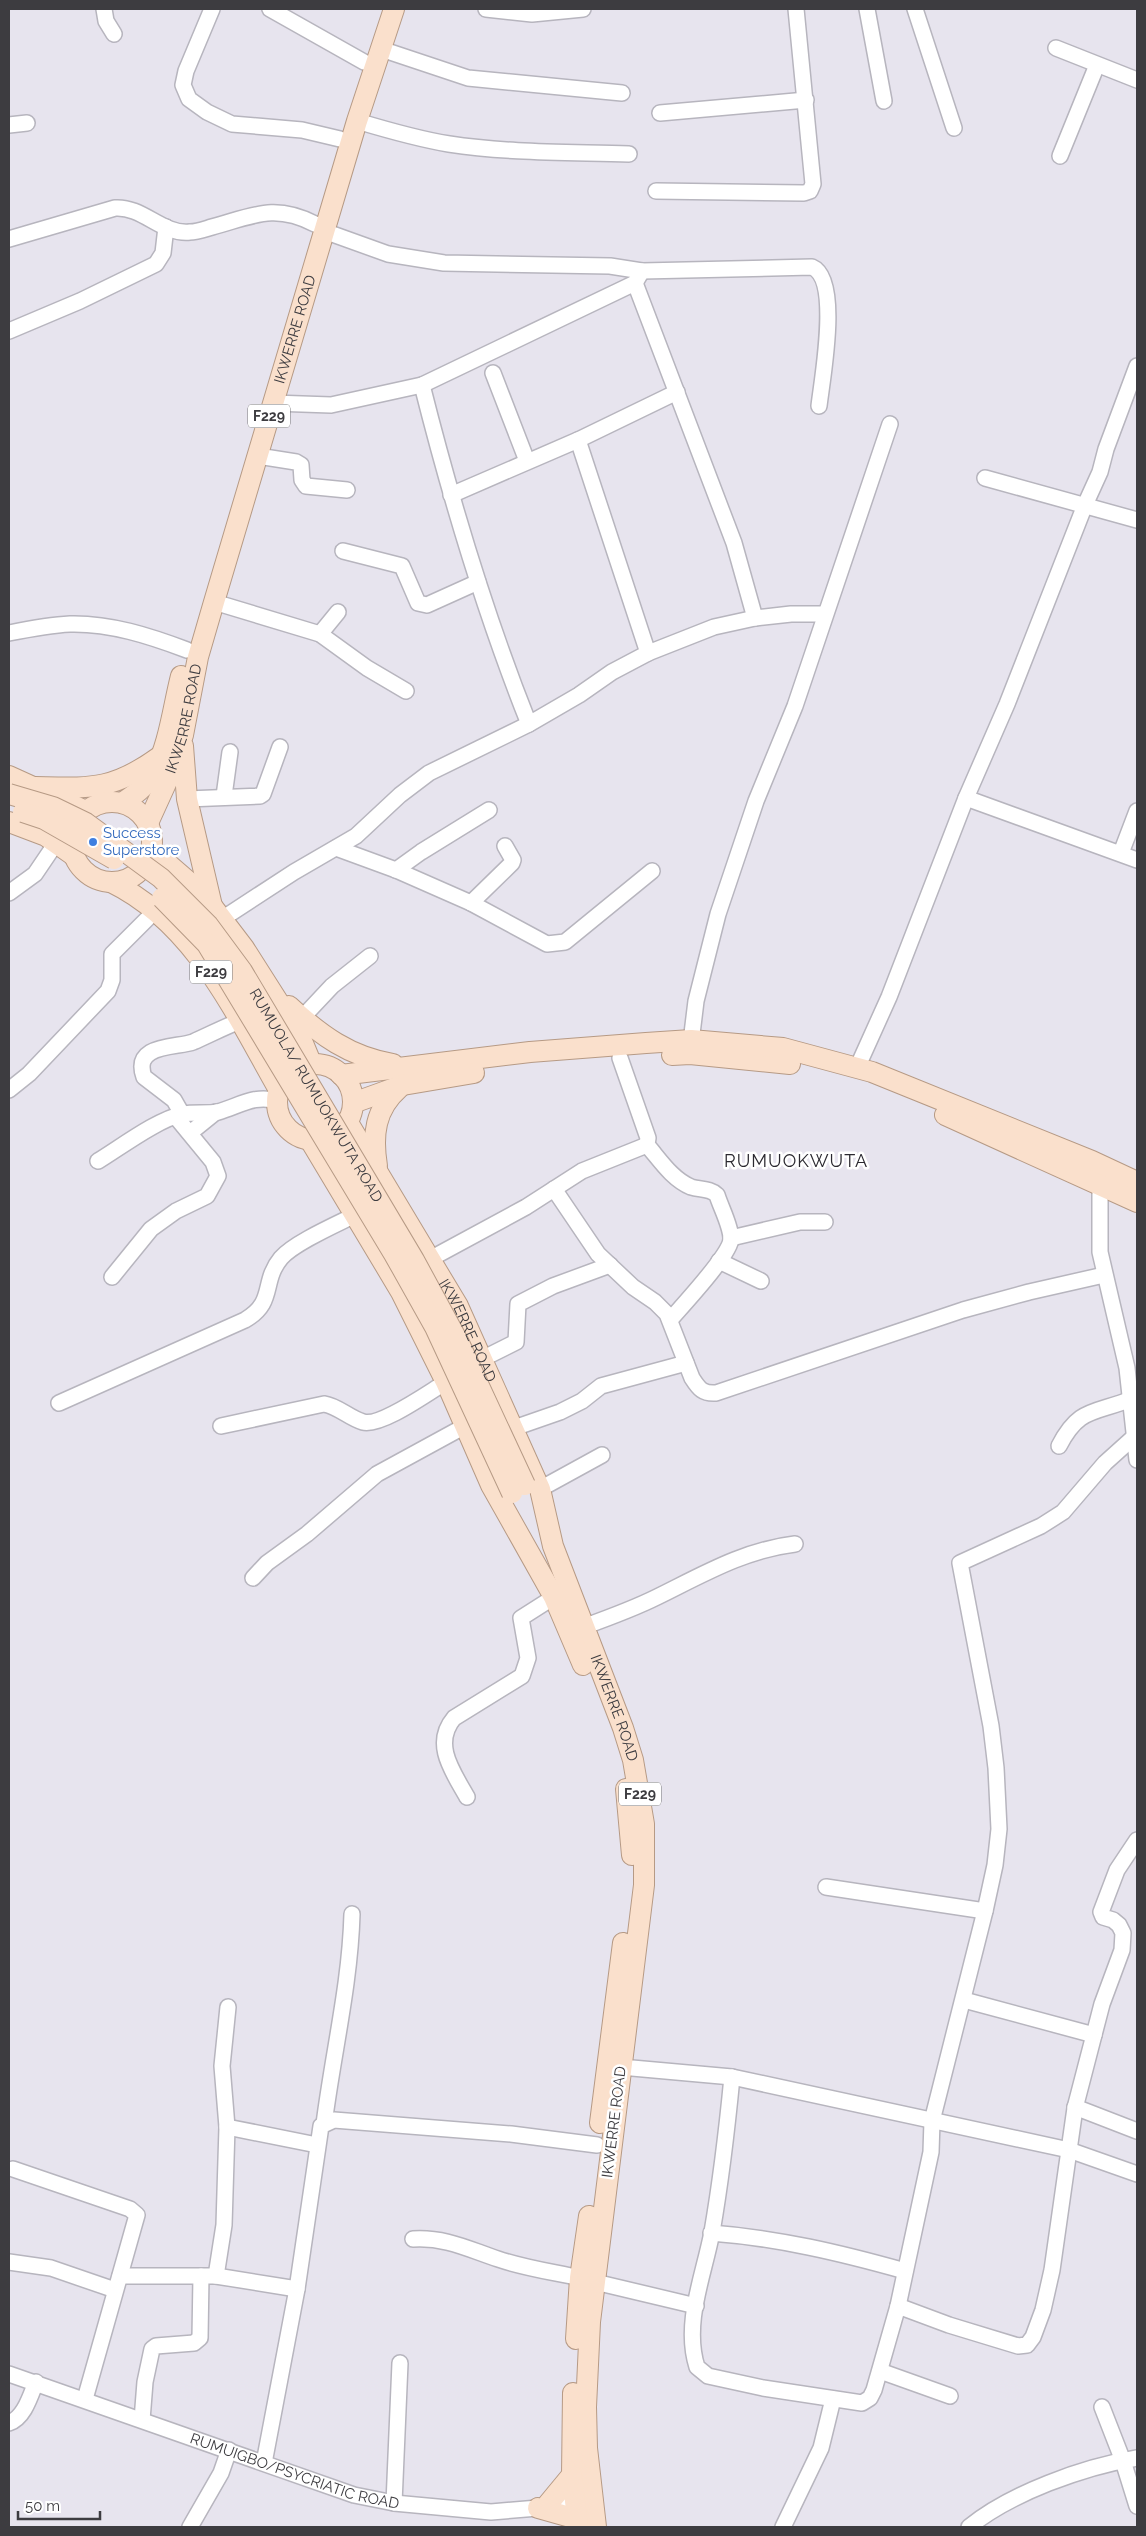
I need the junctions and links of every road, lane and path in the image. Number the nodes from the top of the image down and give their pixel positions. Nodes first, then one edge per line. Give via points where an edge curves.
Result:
1 (104, 9) edge
2 (212, 9) edge
3 (270, 9) edge
4 (381, 9) edge
5 (394, 9) edge
6 (486, 9) edge
7 (583, 9) edge
8 (796, 9) edge
9 (867, 9) edge
10 (915, 9) edge
11 (533, 11) edge
12 (114, 34) dead end
13 (1056, 48) dead end
14 (381, 49) junction
15 (364, 62) junction
16 (1097, 65) junction
17 (1137, 80) edge
18 (622, 93) dead end
19 (806, 100) junction
20 (884, 101) dead end
21 (660, 112) dead end
22 (357, 121) junction
23 (27, 122) dead end
24 (9, 125) edge
25 (954, 128) dead end
26 (340, 139) junction
27 (629, 154) dead end
28 (1060, 156) dead end
29 (656, 191) dead end
30 (166, 227) junction
31 (319, 227) junction
32 (9, 239) edge
33 (638, 277) junction
34 (9, 331) edge
35 (1137, 366) edge
36 (493, 373) dead end
37 (422, 385) junction
38 (677, 392) junction
39 (273, 404) junction
40 (819, 406) dead end
41 (890, 424) dead end
42 (578, 440) junction
43 (258, 456) junction
44 (527, 461) junction
45 (984, 478) dead end
46 (347, 490) dead end
47 (451, 495) junction
48 (1085, 505) junction
49 (1137, 520) edge
50 (343, 551) dead end
51 (478, 582) junction
52 (214, 602) junction
53 (338, 612) dead end
54 (825, 614) junction
55 (755, 618) junction
56 (9, 633) edge
57 (320, 634) junction
58 (187, 650) junction
59 (648, 653) junction
60 (406, 691) dead end
61 (529, 724) junction
62 (183, 735) junction
63 (280, 747) dead end
64 (230, 752) dead end
65 (160, 756) junction
66 (9, 776) edge
67 (35, 787) junction
68 (9, 794) edge
69 (224, 796) junction
70 (966, 798) junction
71 (187, 799) junction
72 (122, 803) junction
73 (9, 808) edge
74 (489, 810) dead end
75 (86, 811) junction
76 (1137, 811) edge
77 (9, 822) edge
78 (148, 823) junction
79 (56, 843) junction
80 (505, 846) dead end
81 (336, 848) junction
82 (152, 850) junction
83 (1121, 853) junction
84 (73, 855) junction
85 (1137, 860) edge
86 (396, 870) junction
87 (652, 871) dead end
88 (112, 882) junction
89 (9, 893) edge
90 (471, 903) junction
91 (155, 911) junction
92 (216, 913) junction
93 (370, 956) dead end
94 (268, 986) junction
95 (302, 1018) junction
96 (240, 1021) junction
97 (690, 1047) junction
98 (620, 1058) junction
99 (312, 1065) junction
100 (857, 1068) junction
101 (341, 1075) junction
102 (406, 1076) junction
103 (9, 1090) edge
104 (278, 1096) junction
105 (216, 1112) junction
106 (350, 1112) junction
107 (179, 1115) junction
108 (190, 1133) junction
109 (310, 1140) junction
110 (648, 1145) junction
111 (98, 1161) dead end
112 (378, 1174) junction
113 (1137, 1182) edge
114 (1100, 1186) junction
115 (554, 1189) junction
116 (1137, 1202) edge
117 (355, 1215) junction
118 (825, 1222) dead end
119 (731, 1238) junction
120 (430, 1258) junction
121 (720, 1261) junction
122 (610, 1265) junction
123 (1104, 1275) junction
124 (112, 1277) dead end
125 (761, 1281) dead end
126 (670, 1320) junction
127 (482, 1360) junction
128 (686, 1363) junction
129 (446, 1382) junction
130 (1131, 1399) junction
131 (59, 1403) dead end
132 (221, 1426) dead end
133 (465, 1426) junction
134 (514, 1428) junction
135 (1135, 1436) junction
136 (1059, 1446) dead end
137 (602, 1455) dead end
138 (1137, 1460) edge
139 (526, 1489) junction
140 (795, 1544) dead end
141 (531, 1553) junction
142 (253, 1578) dead end
143 (554, 1597) junction
144 (583, 1628) junction
145 (467, 1796) dead end
146 (1137, 1840) edge
147 (826, 1887) dead end
148 (985, 1911) junction
149 (352, 1914) dead end
150 (964, 2000) junction
151 (228, 2007) dead end
152 (1094, 2035) junction
153 (621, 2067) junction
154 (732, 2076) junction
155 (1075, 2108) junction
156 (932, 2122) junction
157 (324, 2124) junction
158 (227, 2127) junction
159 (1137, 2131) edge
160 (317, 2145) junction
161 (597, 2145) junction
162 (1069, 2150) junction
163 (14, 2169) dead end
164 (1137, 2174) edge
165 (711, 2233) junction
166 (413, 2239) dead end
167 (9, 2262) edge
168 (905, 2271) junction
169 (208, 2276) junction
170 (588, 2280) junction
171 (118, 2283) junction
172 (297, 2289) junction
173 (696, 2306) junction
174 (898, 2306) junction
175 (400, 2363) dead end
176 (880, 2370) junction
177 (9, 2374) edge
178 (36, 2382) junction
179 (950, 2396) dead end
180 (85, 2399) junction
181 (834, 2399) junction
182 (1102, 2407) dead end
183 (142, 2420) junction
184 (9, 2423) edge
185 (229, 2450) junction
186 (1130, 2459) edge
187 (264, 2463) junction
188 (572, 2475) junction
189 (394, 2503) junction
190 (543, 2506) junction
191 (1137, 2506) edge
192 (581, 2511) edge
193 (190, 2527) edge
194 (596, 2527) edge
195 (783, 2527) edge
196 (969, 2527) edge

1 - 12 street via 106,21
2 - 26 street via 186,71 183,85 189,98 207,112 232,124 302,130
3 - 15 street
4 - 15 main road, IKWERRE ROAD / F229
5 - 14 main road, IKWERRE ROAD / F229
6 - 11 street
7 - 11 street
8 - 19 street
9 - 20 street
10 - 25 street
13 - 16 street
14 - 18 street via 468,78
14 - 22 main road, IKWERRE ROAD / F229
15 - 26 main road, IKWERRE ROAD / F229
16 - 17 street
16 - 28 street
19 - 21 street
19 - 29 street via 813,184 810,191
22 - 27 street via 410,137 450,144 520,151
22 - 31 main road, IKWERRE ROAD / F229
23 - 24 street
26 - 31 main road, IKWERRE ROAD / F229
30 - 31 street via 189,232 276,212 297,215
30 - 32 street via 139,212 120,208
30 - 34 street via 163,253 156,264
31 - 33 street via 388,254 444,263 610,266
31 - 39 main road, IKWERRE ROAD / F229
31 - 58 main road, IKWERRE ROAD / F229
33 - 37 street
33 - 38 street
33 - 40 street via 796,266 816,269 826,291 828,335
35 - 48 street
36 - 44 street
37 - 39 street via 331,405
37 - 47 street
38 - 42 street
38 - 55 street via 734,543
39 - 43 main road, IKWERRE ROAD / F229
41 - 54 street
42 - 44 street
42 - 59 street
43 - 46 street via 301,465 302,480 306,486
43 - 52 main road, IKWERRE ROAD / F229
44 - 47 street
45 - 48 street
47 - 51 street
48 - 49 street
48 - 70 street via 1007,704
50 - 51 street via 402,566 421,605
51 - 61 street
52 - 57 street
52 - 62 main road, IKWERRE ROAD / F229 via 198,657
53 - 57 street
54 - 55 street
54 - 97 street via 795,706 756,801 718,914 696,1001
55 - 59 street via 714,627
56 - 58 street via 71,624 92,626 149,635
57 - 60 street
58 - 65 main road, IKWERRE ROAD / F229
59 - 61 street
61 - 81 street via 429,773 400,794 356,836
62 - 71 main road
62 - 78 main road, IKWERRE ROAD / F229
63 - 69 street via 263,794
64 - 69 street
65 - 67 main road via 131,776 112,784
65 - 72 main road, IKWERRE ROAD / F229 via 153,774 139,791
66 - 67 main road
67 - 75 main road
68 - 139 main road, RUMUOLA/ RUMUOKWUTA ROAD, bridge via 53,807 86,823 161,878 208,925 242,971 414,1260 459,1343
69 - 71 street
70 - 83 street
70 - 100 street via 889,997
71 - 92 main road
72 - 75 main road via 107,802
72 - 78 main road via 139,812
73 - 139 main road, RUMUOLA/ RUMUOKWUTA ROAD, bridge via 44,819 109,854 149,885 207,944 435,1327
74 - 86 street
75 - 84 main road via 72,834
76 - 83 street
77 - 79 main road
78 - 82 main road
79 - 84 main road
79 - 89 street via 35,874
80 - 90 street via 512,863
81 - 86 street
81 - 92 street
82 - 88 main road via 139,872
82 - 92 main road, F229 via 189,882
83 - 85 street
84 - 88 main road, F229 via 90,876
86 - 90 street
87 - 90 street via 570,939 556,944 547,944
88 - 91 main road, F229 via 134,893
91 - 96 main road, F229 via 192,947
91 - 103 street via 112,954 112,980 108,991 29,1074
92 - 94 main road, F229
93 - 95 street via 332,986
94 - 95 main road
94 - 99 main road, F229 via 300,1036
95 - 102 main road via 321,1035 342,1047
96 - 104 main road, F229
96 - 107 street via 192,1043 160,1048 145,1060 142,1068 144,1078 174,1100
97 - 98 main road
97 - 100 main road via 783,1048
97 - 102 main road via 530,1052
97 - 114 main road via 778,1061 861,1082 910,1099
98 - 102 main road
98 - 110 street
99 - 101 main road via 328,1066
99 - 104 main road via 291,1074
100 - 113 main road
101 - 102 main road
101 - 106 main road via 350,1088
102 - 106 main road
102 - 112 main road via 390,1096 377,1121 374,1145
104 - 105 street via 254,1099
104 - 109 main road via 280,1117 289,1130
105 - 107 street
105 - 108 street
106 - 109 main road via 333,1136
106 - 112 main road, IKWERRE ROAD
107 - 108 street
107 - 111 street
108 - 124 street via 213,1162 218,1176 207,1196 176,1211 151,1229
109 - 117 main road, IKWERRE ROAD / F229
110 - 115 street via 582,1171
110 - 119 street via 678,1180 717,1195
112 - 120 main road, IKWERRE ROAD
114 - 116 main road
114 - 123 street via 1099,1227
115 - 120 street
115 - 122 street via 584,1234
117 - 129 main road, IKWERRE ROAD / F229 via 401,1292
117 - 131 street via 281,1258 272,1273 265,1302 258,1312
118 - 119 street via 800,1222
119 - 121 street
120 - 127 main road, IKWERRE ROAD via 458,1306
121 - 125 street
121 - 126 street
122 - 126 street via 655,1302
122 - 127 street via 553,1286 518,1304 516,1342
123 - 128 street via 963,1310 716,1393 702,1392
123 - 130 street via 1127,1368
126 - 128 street
127 - 134 main road, IKWERRE ROAD
128 - 134 street via 601,1386 560,1412
129 - 132 street via 392,1414 371,1422 364,1422 324,1404
129 - 133 main road, IKWERRE ROAD / F229
130 - 135 street
130 - 136 street via 1088,1412 1073,1422
133 - 141 main road, IKWERRE ROAD / F229 via 491,1485
133 - 142 street via 377,1474
134 - 139 main road, IKWERRE ROAD
135 - 138 street
135 - 148 street via 1105,1463 1063,1512 1041,1526 960,1563 981,1666 996,1768 999,1829
137 - 139 street
139 - 141 main road
139 - 144 main road, IKWERRE ROAD / F229 via 553,1546
140 - 144 street via 779,1546 696,1575 657,1597
141 - 143 main road, IKWERRE ROAD / F229
143 - 145 street via 521,1618 528,1658 522,1676 454,1718 448,1725 444,1736 448,1763
143 - 161 main road, IKWERRE ROAD / F229 via 614,1746 625,1786 633,1864
144 - 153 main road, IKWERRE ROAD / F229 via 625,1736 644,1824 644,1885
146 - 152 street via 1117,1870 1101,1912 1103,1917 1119,1925 1123,1933 1122,1950
147 - 148 street
148 - 150 street
149 - 157 street via 342,2017
150 - 152 street
150 - 156 street
151 - 158 street via 222,2066
152 - 155 street
153 - 154 street
153 - 170 main road, IKWERRE ROAD / F229
154 - 156 street
154 - 165 street via 727,2136
155 - 159 street
155 - 162 street
156 - 162 street
156 - 168 street via 931,2152
157 - 160 street via 319,2129
157 - 161 street via 334,2120 433,2127
158 - 160 street
158 - 169 street via 224,2225
160 - 172 street
161 - 170 main road, IKWERRE ROAD / F229
162 - 164 street
162 - 174 street via 1044,2310 1034,2337 1027,2344 1018,2346
163 - 171 street via 134,2212 137,2219
165 - 168 street via 754,2236 837,2252
165 - 173 street
166 - 170 street via 452,2242 509,2263
167 - 171 street
168 - 174 street
169 - 171 street
169 - 172 street
169 - 183 street via 200,2338 194,2344 156,2346 152,2349
170 - 173 street
170 - 188 main road, IKWERRE ROAD / F229 via 574,2372
170 - 192 main road, IKWERRE ROAD / F229 via 587,2448
171 - 180 street
172 - 187 street
173 - 181 street via 692,2332 694,2356 697,2367 708,2376
174 - 176 street
175 - 189 street
176 - 179 street
176 - 181 street via 870,2398 862,2403
177 - 178 street, RUMUIGBO/PSYCRIATIC ROAD
178 - 180 street, RUMUIGBO/PSYCRIATIC ROAD
178 - 184 street via 22,2412
180 - 183 street, RUMUIGBO/PSYCRIATIC ROAD
181 - 195 street via 821,2448
182 - 186 street
183 - 185 street, RUMUIGBO/PSYCRIATIC ROAD
185 - 187 street, RUMUIGBO/PSYCRIATIC ROAD
185 - 193 street via 221,2473
186 - 191 street
186 - 196 street via 1053,2482 988,2512
187 - 189 street, RUMUIGBO/PSYCRIATIC ROAD via 354,2495
188 - 190 main road
188 - 192 main road, IKWERRE ROAD / F229
189 - 190 street, RUMUIGBO/PSYCRIATIC ROAD via 491,2512
190 - 192 main road
192 - 194 main road, IKWERRE ROAD / F229

